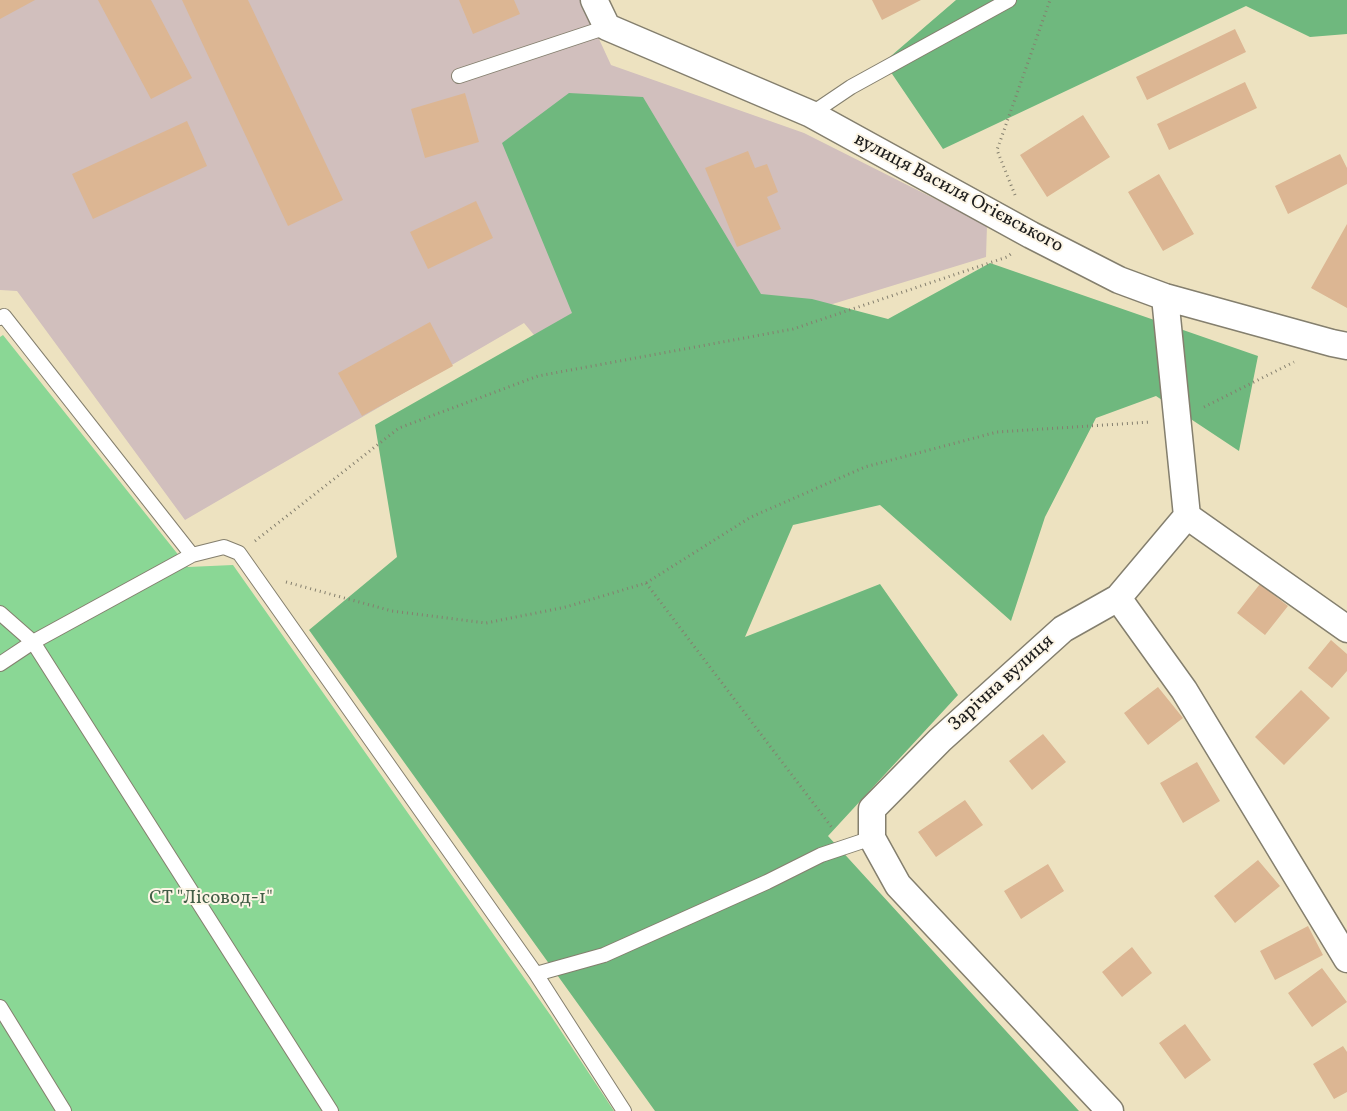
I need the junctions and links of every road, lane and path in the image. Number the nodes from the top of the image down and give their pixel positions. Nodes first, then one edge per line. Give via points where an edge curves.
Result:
1 (594, 0) edge
2 (1009, 0) edge
3 (1050, 0) edge
4 (607, 27) junction
5 (459, 76) dead end
6 (811, 114) junction
7 (1031, 235) junction
8 (1165, 297) junction
9 (0, 318) edge
10 (1339, 344) edge
11 (1177, 421) junction
12 (1187, 516) junction
13 (239, 553) junction
14 (192, 555) junction
15 (252, 572) junction
16 (646, 583) junction
17 (1118, 598) junction
18 (0, 613) edge
19 (1347, 629) edge
20 (33, 642) junction
21 (0, 664) edge
22 (833, 830) dead end
23 (872, 838) junction
24 (1347, 959) edge
25 (536, 974) junction
26 (0, 1007) edge
27 (64, 1111) edge
28 (331, 1111) edge
29 (624, 1111) edge
30 (1110, 1111) edge

1 - 4 street
2 - 6 lane via 851,87
3 - 7 path via 997,150
4 - 5 lane
4 - 6 street, вулиця Василя Огієвського
6 - 7 street, вулиця Василя Огієвського
7 - 8 street, вулиця Василя Огієвського via 1119,280
7 - 13 path via 1007,257 793,329 538,376 399,428
8 - 10 street, вулиця Василя Огієвського
8 - 11 street
9 - 14 lane via 4,316
10 - 11 path
11 - 12 street
11 - 16 path via 997,432 866,467 751,518
12 - 17 street
12 - 19 street
13 - 14 lane via 224,547
13 - 15 lane
14 - 20 lane
15 - 16 path via 392,611 486,622 566,607
15 - 25 lane
16 - 22 path
17 - 23 street, Зарічна вулиця via 1063,629 940,740 872,809
17 - 24 street via 1184,690
18 - 20 lane
20 - 21 lane
20 - 28 lane
23 - 25 lane via 821,855 604,955
23 - 30 street, Зарічна вулиця via 898,884
25 - 29 lane
26 - 27 lane

